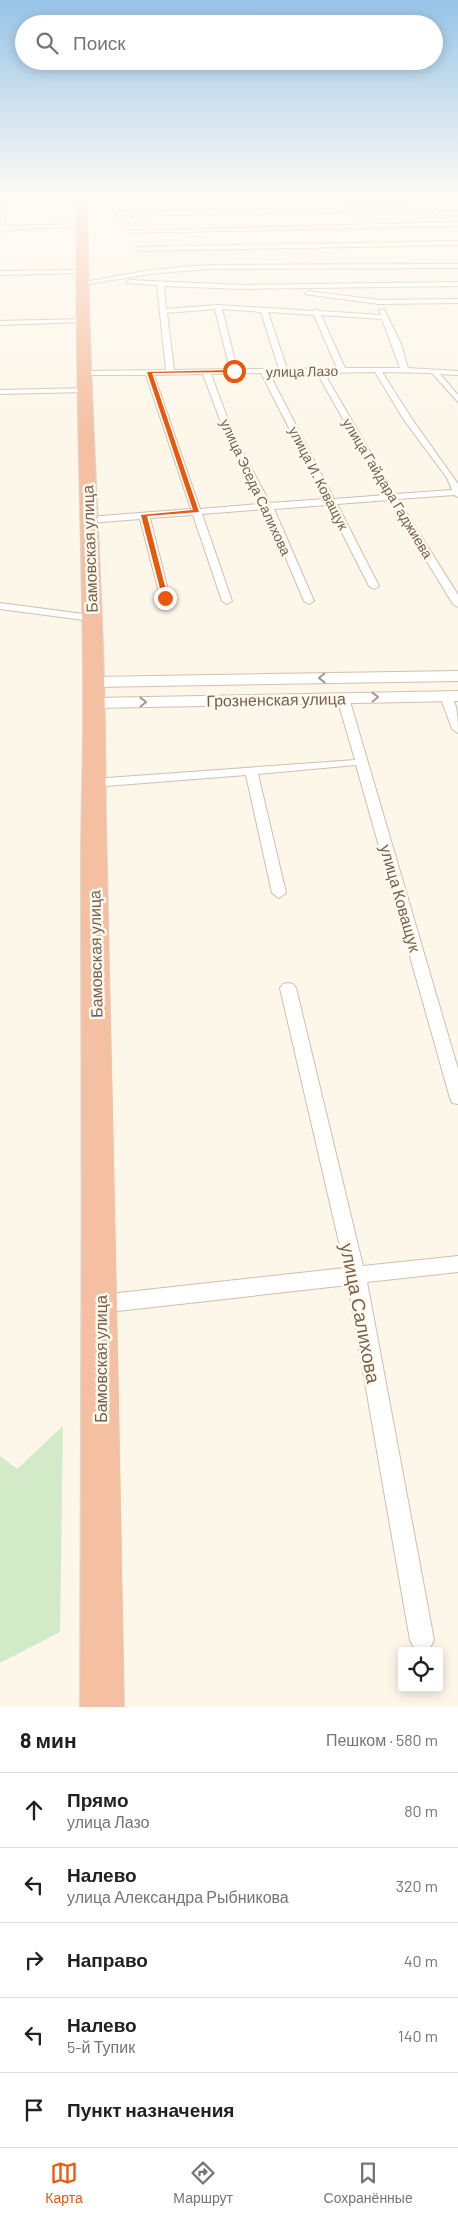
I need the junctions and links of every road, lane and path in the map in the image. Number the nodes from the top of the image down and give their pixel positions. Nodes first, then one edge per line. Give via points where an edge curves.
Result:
1 (34, 275) edge
2 (135, 275) edge
3 (82, 277) junction
4 (98, 281) junction
5 (160, 283) junction
6 (458, 284) edge
7 (242, 287) junction
8 (458, 301) edge
9 (379, 302) junction
10 (218, 307) junction
11 (164, 309) junction
12 (264, 309) junction
13 (316, 311) junction
14 (386, 317) junction
15 (81, 320) junction
16 (0, 323) edge
17 (319, 370) junction
18 (342, 370) junction
19 (377, 370) junction
20 (405, 370) junction
21 (234, 371) junction
22 (264, 371) junction
23 (284, 371) junction
24 (149, 372) junction
25 (170, 372) junction
26 (206, 372) junction
27 (434, 372) junction
28 (458, 373) edge
29 (85, 374) junction
30 (85, 390) junction
31 (0, 392) edge
32 (458, 400) edge
33 (458, 493) edge
34 (393, 497) junction
35 (331, 502) junction
36 (269, 507) junction
37 (196, 512) junction
38 (144, 515) junction
39 (88, 520) junction
40 (374, 586) dead end
41 (165, 598) dead end
42 (227, 601) dead end
43 (309, 601) dead end
44 (458, 604) edge
45 (0, 606) edge
46 (91, 618) junction
47 (458, 676) edge
48 (94, 692) junction
49 (452, 696) edge
50 (344, 698) junction
51 (458, 729) edge
52 (351, 763) dead end
53 (251, 770) junction
54 (93, 783) junction
55 (279, 894) dead end
56 (288, 988) dead end
57 (458, 1098) edge
58 (458, 1264) edge
59 (356, 1275) junction
60 (100, 1304) junction
61 (422, 1640) dead end
62 (102, 1707) edge

1 - 3 street
2 - 4 street
3 - 4 street
3 - 15 highway, Бамовская улица
4 - 5 street
5 - 7 street
5 - 11 street
6 - 7 street
7 - 9 street
8 - 9 street
9 - 14 street
10 - 11 street
10 - 12 street
10 - 21 street
11 - 25 street
12 - 13 street
12 - 23 street
13 - 14 street
13 - 18 street
14 - 20 street
15 - 16 street
15 - 29 highway, Бамовская улица
17 - 18 street, улица Лазо
17 - 23 street, улица Лазо
17 - 34 street, улица Гайдара Гаджиева
18 - 19 street, улица Лазо
19 - 20 street, улица Лазо
19 - 33 street
20 - 27 street, улица Лазо
21 - 22 street, улица Лазо
21 - 26 street, улица Лазо
22 - 23 street, улица Лазо
22 - 35 street, улица И. Коващук
24 - 25 street, улица Лазо
24 - 29 street, улица Лазо
24 - 37 street
25 - 26 street, улица Лазо
26 - 36 street, улица Эседа Салихова via 230,436 264,504
27 - 28 street, улица Лазо
27 - 32 street
29 - 30 highway, Бамовская улица
30 - 31 street
30 - 39 highway, Бамовская улица
33 - 34 street
34 - 35 street
34 - 44 street, улица Гайдара Гаджиева
35 - 36 street
35 - 40 street, улица И. Коващук
36 - 37 street
36 - 43 street, улица Эседа Салихова
37 - 38 street
37 - 42 street
38 - 39 street
38 - 41 street
39 - 46 highway, Бамовская улица
45 - 46 street
46 - 48 highway, Бамовская улица
47 -> 48 street, Грозненская улица
48 -> 50 street, Грозненская улица
48 - 54 highway, Бамовская улица
50 -> 49 street, Грозненская улица
49 - 51 street
50 - 57 street, улица Коващук
52 - 53 street
53 - 54 street
53 - 55 street
54 - 60 highway, Бамовская улица
56 - 59 street, улица Салихова
58 - 59 street
59 - 60 street
59 - 61 street, улица Салихова
60 - 62 highway, Бамовская улица

